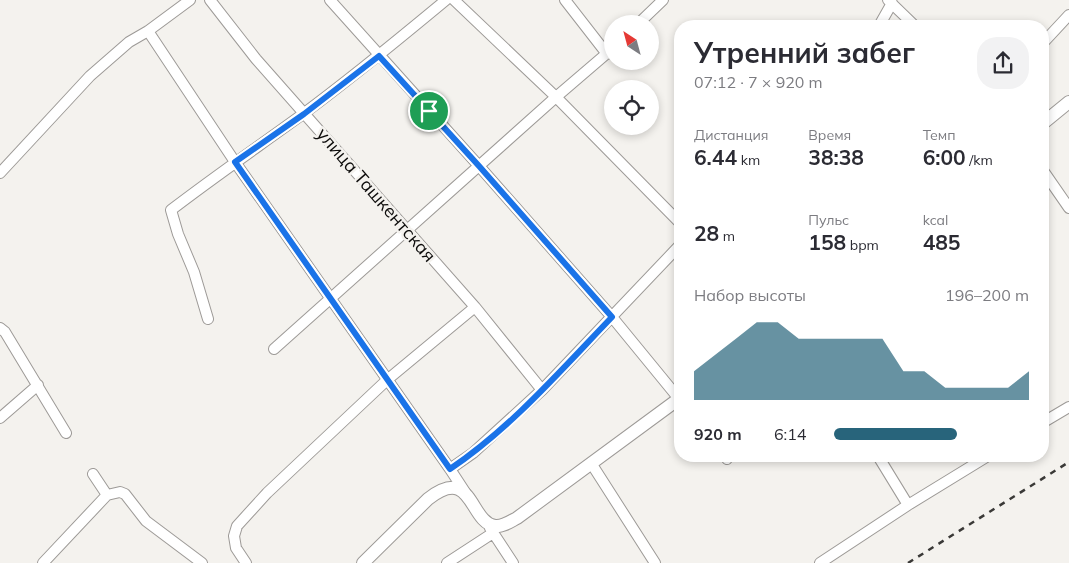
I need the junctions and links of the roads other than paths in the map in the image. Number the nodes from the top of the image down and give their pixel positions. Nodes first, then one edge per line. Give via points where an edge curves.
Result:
1 (190, 0) edge
2 (210, 0) edge
3 (330, 0) edge
4 (446, 0) edge
5 (454, 0) edge
6 (566, 0) edge
7 (656, 2) edge
8 (890, 2) edge
9 (645, 15) edge
10 (1069, 15) edge
11 (882, 20) edge
12 (909, 20) edge
13 (148, 31) junction
14 (1049, 36) edge
15 (604, 44) edge
16 (379, 56) junction
17 (604, 56) edge
18 (556, 97) junction
19 (1069, 102) edge
20 (304, 114) junction
21 (1049, 118) edge
22 (235, 162) junction
23 (479, 166) junction
24 (0, 173) edge
25 (1049, 179) edge
26 (1069, 208) edge
27 (674, 217) edge
28 (407, 231) junction
29 (674, 251) edge
30 (330, 299) junction
31 (475, 307) junction
32 (612, 317) junction
33 (208, 318) dead end
34 (0, 328) edge
35 (274, 349) dead end
36 (387, 380) junction
37 (38, 385) junction
38 (542, 390) junction
39 (674, 392) edge
40 (674, 403) edge
41 (1069, 407) edge
42 (0, 418) edge
43 (1049, 420) edge
44 (66, 433) dead end
45 (882, 462) edge
46 (978, 462) edge
47 (591, 463) junction
48 (450, 469) junction
49 (93, 474) dead end
50 (465, 492) junction
51 (107, 495) junction
52 (908, 505) junction
53 (490, 527) junction
54 (43, 563) edge
55 (202, 563) edge
56 (246, 563) edge
57 (363, 563) edge
58 (448, 563) edge
59 (513, 563) edge
60 (655, 563) edge
61 (820, 563) edge

1 - 13 street
2 - 20 street, улица Ташкентская
3 - 16 street
4 - 16 street
5 - 18 street
6 - 15 street
7 - 9 street
8 - 11 street
8 - 12 street
10 - 14 street
13 - 22 street
13 - 24 street via 129,42 90,76
16 - 20 street
16 - 23 street
17 - 18 street
18 - 23 street
18 - 27 street
19 - 21 street
20 - 22 street
20 - 28 street, улица Ташкентская
22 - 30 street
22 - 33 street via 171,210
23 - 28 street
23 - 32 street
25 - 26 street
28 - 30 street
28 - 31 street, улица Ташкентская
29 - 32 street
30 - 35 street
30 - 36 street
31 - 36 street
31 - 38 street, улица Ташкентская
32 - 38 street
32 - 39 street
34 - 37 street via 6,332
36 - 48 street
36 - 56 street via 267,493 237,526 234,536 236,548
37 - 42 street
37 - 44 street
38 - 48 street via 473,453
40 - 47 street
41 - 43 street
45 - 52 street
46 - 52 street
47 - 53 street via 517,518 505,525
47 - 60 street
48 - 50 street
49 - 51 street
50 - 53 street
50 - 57 street via 447,488 438,491
51 - 54 street
51 - 55 street via 125,494 140,516
52 - 61 street
53 - 58 street
53 - 59 street

